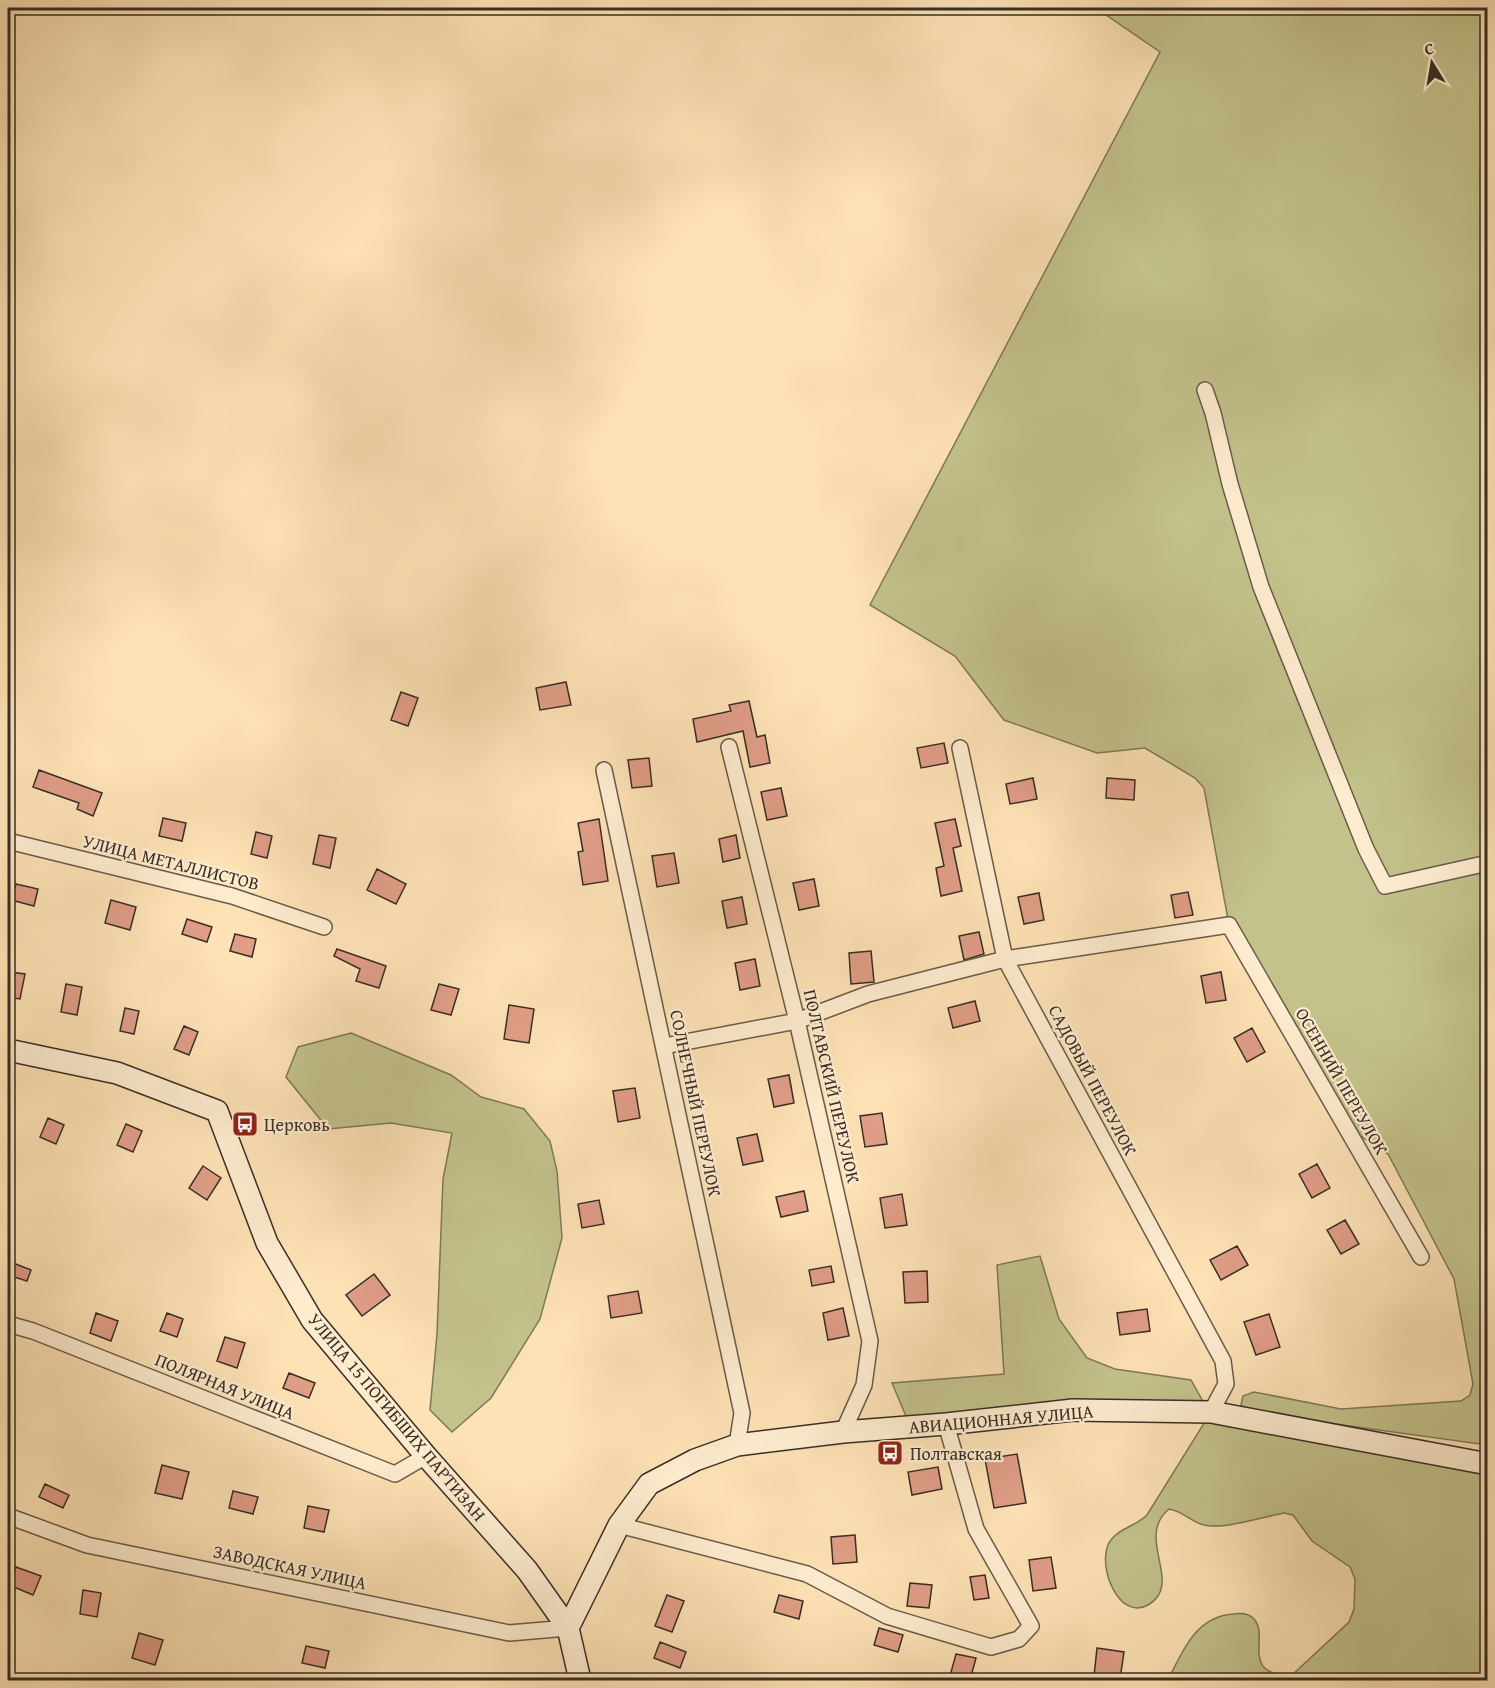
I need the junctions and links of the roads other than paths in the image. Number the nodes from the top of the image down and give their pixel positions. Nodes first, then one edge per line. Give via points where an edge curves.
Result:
1 (1205, 390) dead end
2 (729, 747) dead end
3 (960, 748) dead end
4 (604, 770) dead end
5 (8, 841) edge
6 (1488, 863) edge
7 (324, 927) dead end
8 (1005, 959) junction
9 (797, 1021) junction
10 (663, 1046) junction
11 (8, 1050) edge
12 (1421, 1257) dead end
13 (8, 1324) edge
14 (1211, 1412) junction
15 (946, 1424) junction
16 (843, 1432) junction
17 (737, 1445) junction
18 (426, 1456) junction
19 (1488, 1464) edge
20 (8, 1516) edge
21 (619, 1525) junction
22 (568, 1628) junction
23 (580, 1680) edge

1 - 6 street via 1261,587 1366,849 1385,886
2 - 9 street, ПОЛТАВСКИЙ ПЕРЕУЛОК
3 - 8 street, САДОВЫЙ ПЕРЕУЛОК
4 - 10 street, СОЛНЕЧНЫЙ ПЕРЕУЛОК
5 - 7 street, УЛИЦА МЕТАЛЛИСТОВ via 232,896
8 - 9 street via 868,994
8 - 12 street, ОСЕННИЙ ПЕРЕУЛОК via 1229,924
8 - 14 street, САДОВЫЙ ПЕРЕУЛОК via 1223,1361 1226,1384
9 - 10 street
9 - 16 street, ПОЛТАВСКИЙ ПЕРЕУЛОК via 870,1341 864,1385
10 - 17 street, СОЛНЕЧНЫЙ ПЕРЕУЛОК via 742,1413
11 - 18 street, УЛИЦА 15 ПОГИБШИХ ПАРТИЗАН via 117,1073 218,1112 267,1243 312,1320
13 - 18 street, ПОЛЯРНАЯ УЛИЦА via 395,1474
14 - 15 street, АВИАЦИОННАЯ УЛИЦА via 1073,1410
14 - 19 street, АВИАЦИОННАЯ УЛИЦА
15 - 16 street, АВИАЦИОННАЯ УЛИЦА
15 - 21 street via 976,1529 1031,1626 1019,1638 992,1647 887,1616 807,1574
16 - 17 street, АВИАЦИОННАЯ УЛИЦА
17 - 21 street, АВИАЦИОННАЯ УЛИЦА via 695,1460 649,1484
18 - 22 street, УЛИЦА 15 ПОГИБШИХ ПАРТИЗАН via 527,1570
20 - 22 street, ЗАВОДСКАЯ УЛИЦА via 87,1545 508,1633
21 - 22 street, АВИАЦИОННАЯ УЛИЦА
22 - 23 street, УЛИЦА 15 ПОГИБШИХ ПАРТИЗАН

